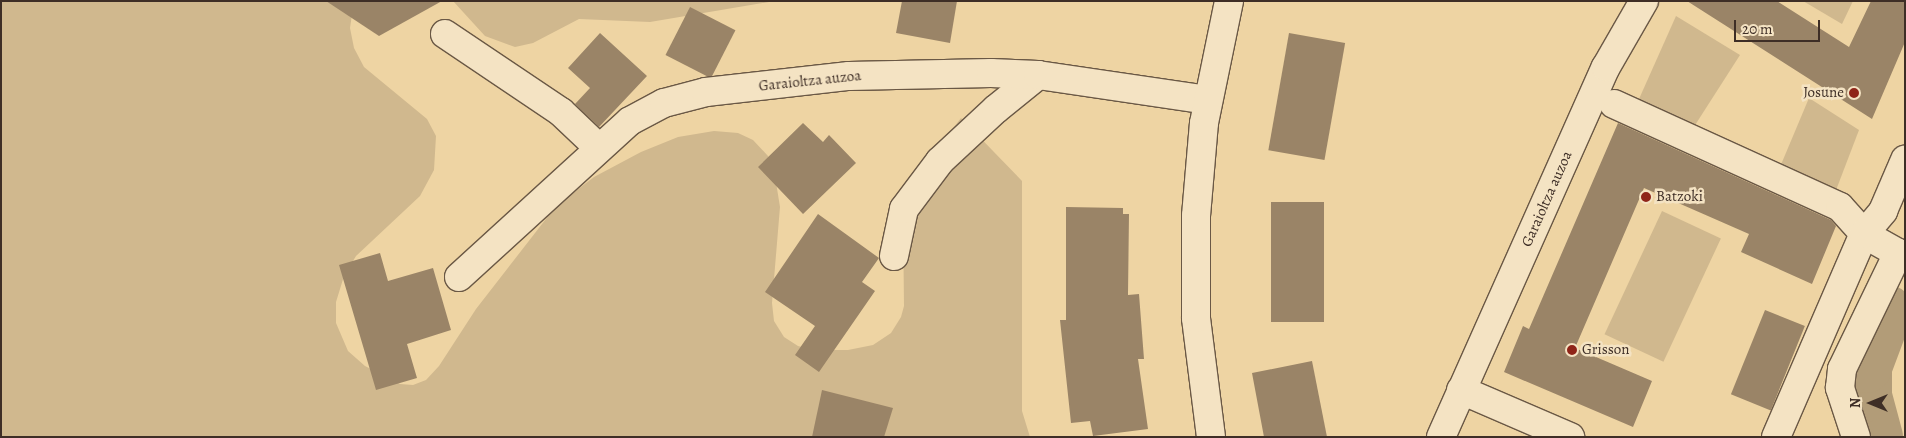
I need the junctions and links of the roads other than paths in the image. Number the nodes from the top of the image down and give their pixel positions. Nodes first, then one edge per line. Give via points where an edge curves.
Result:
1 (1229, 1) edge
2 (1635, 4) edge
3 (445, 34) dead end
4 (1038, 75) junction
5 (1208, 100) junction
6 (1614, 104) dead end
7 (599, 148) junction
8 (1905, 160) edge
9 (1864, 234) junction
10 (1901, 255) edge
11 (894, 256) dead end
12 (459, 277) dead end
13 (1462, 390) junction
14 (1211, 437) edge
15 (1441, 437) edge
16 (1570, 437) edge
17 (1776, 437) edge
18 (1856, 437) edge

1 - 5 street
2 - 13 street, Garaioltza auzoa
3 - 7 street via 561,112
4 - 5 street, Garaioltza auzoa
4 - 7 street, Garaioltza auzoa via 849,76 706,92 664,103 630,120
4 - 11 street via 940,161 904,209
5 - 14 street via 1196,216 1196,318
6 - 9 street via 1840,207
7 - 12 street, Garaioltza auzoa
8 - 9 street via 1883,211
9 - 10 street
9 - 17 street
10 - 18 street via 1842,369 1840,388
13 - 15 street, Garaioltza auzoa
13 - 16 street

